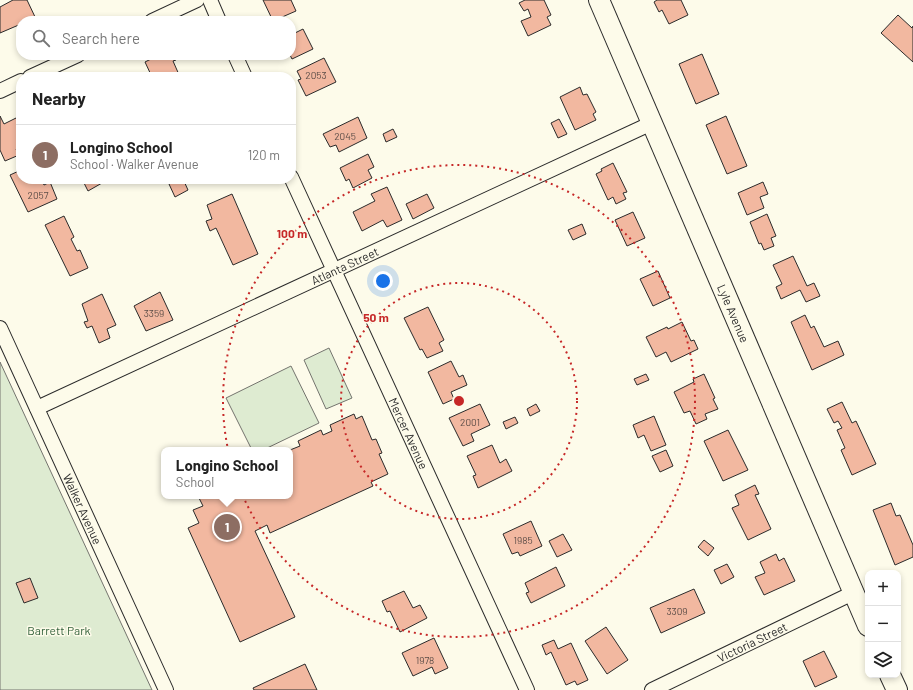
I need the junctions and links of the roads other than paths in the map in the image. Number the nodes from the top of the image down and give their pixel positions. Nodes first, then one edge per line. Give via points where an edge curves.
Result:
1 (197, 0) edge
2 (210, 0) edge
3 (599, 0) edge
4 (163, 16) edge
5 (217, 16) edge
6 (67, 60) edge
7 (237, 60) edge
8 (41, 72) edge
9 (243, 72) edge
10 (16, 83) edge
11 (0, 91) edge
12 (652, 123) junction
13 (294, 184) edge
14 (334, 270) junction
15 (0, 328) edge
16 (37, 408) junction
17 (853, 592) junction
18 (865, 619) edge
19 (891, 678) edge
20 (166, 690) edge
21 (527, 690) edge
22 (652, 690) edge
23 (897, 690) edge

1 - 4 street
2 - 5 street
3 - 12 street, Lyle Avenue
6 - 8 street
7 - 9 street
10 - 11 street
12 - 14 street, Atlanta Street
12 - 17 street, Lyle Avenue
13 - 14 street, Mercer Avenue
14 - 16 street, Atlanta Street
14 - 21 street, Mercer Avenue
15 - 16 street, Walker Avenue
16 - 20 street, Walker Avenue
17 - 18 street, Lyle Avenue
17 - 22 street, Victoria Street
19 - 23 street

